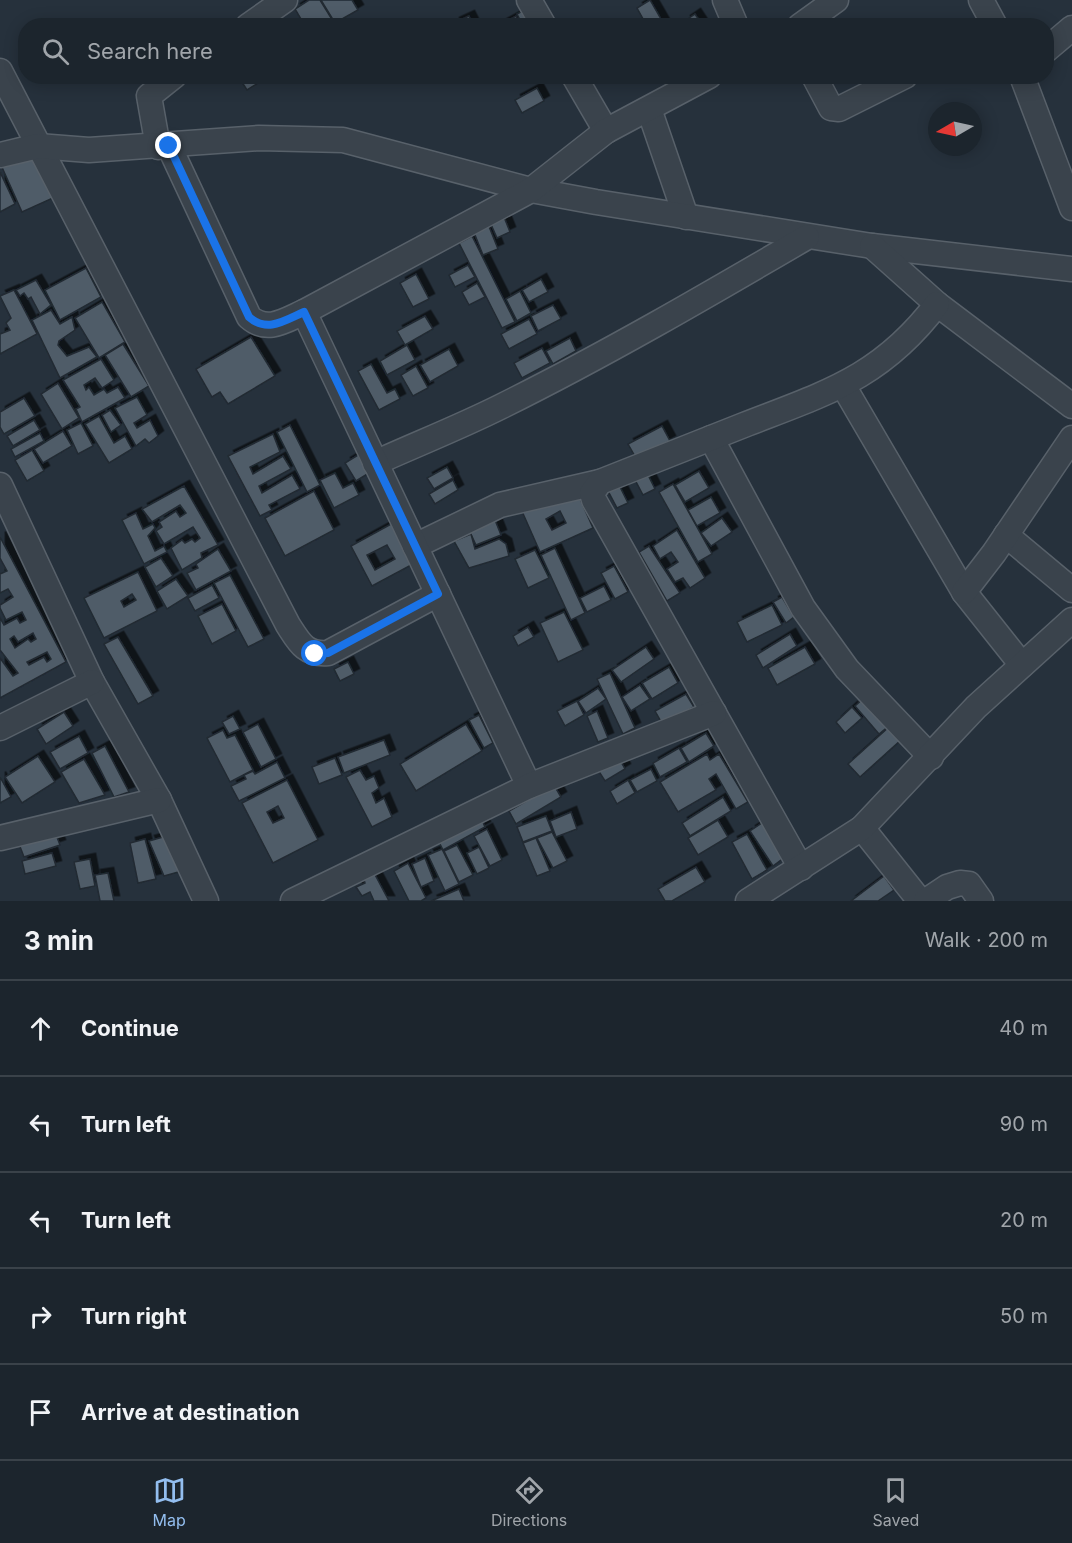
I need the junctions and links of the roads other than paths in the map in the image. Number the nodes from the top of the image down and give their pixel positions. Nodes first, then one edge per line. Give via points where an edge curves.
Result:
1 (285, 0) edge
2 (529, 0) edge
3 (725, 0) edge
4 (836, 0) edge
5 (981, 0) edge
6 (259, 18) edge
7 (539, 18) edge
8 (733, 18) edge
9 (811, 18) edge
10 (991, 18) edge
11 (1072, 28) edge
12 (1054, 44) edge
13 (0, 70) edge
14 (164, 84) edge
15 (579, 84) edge
16 (695, 84) edge
17 (818, 84) edge
18 (888, 84) edge
19 (1025, 84) edge
20 (649, 109) junction
21 (606, 131) junction
22 (38, 146) junction
23 (164, 146) junction
24 (0, 155) edge
25 (531, 190) junction
26 (1072, 207) edge
27 (686, 217) junction
28 (807, 237) junction
29 (872, 246) junction
30 (1072, 269) edge
31 (937, 304) junction
32 (304, 312) junction
33 (844, 387) junction
34 (1072, 406) edge
35 (711, 438) junction
36 (1072, 438) edge
37 (375, 463) junction
38 (600, 482) junction
39 (0, 485) edge
40 (1006, 535) junction
41 (415, 546) junction
42 (1072, 590) edge
43 (964, 592) junction
44 (438, 594) junction
45 (1072, 620) edge
46 (1022, 665) junction
47 (92, 682) junction
48 (714, 713) junction
49 (0, 728) edge
50 (931, 757) junction
51 (529, 786) junction
52 (159, 800) junction
53 (862, 828) junction
54 (0, 838) edge
55 (801, 868) junction
56 (206, 901) edge
57 (293, 901) edge
58 (748, 901) edge
59 (920, 901) edge
60 (926, 901) edge
61 (981, 901) edge

1 - 6 street
2 - 7 street
3 - 8 street
4 - 9 street
5 - 10 street
11 - 12 street
13 - 22 street
14 - 23 street via 149,96
15 - 21 street
16 - 20 street
17 - 18 street via 831,108 839,108
19 - 26 street
20 - 21 street
20 - 27 street
21 - 25 street
22 - 23 street via 80,150
22 - 24 street
22 - 44 street via 303,648 315,654 328,653
23 - 25 street via 259,138 342,140
23 - 32 street via 249,317 268,326
25 - 27 street
25 - 32 street
27 - 28 street
28 - 29 street
28 - 37 street via 578,367 499,408
29 - 30 street
29 - 31 street
31 - 33 street via 889,356
31 - 34 street
32 - 37 street
33 - 35 street
33 - 43 street
35 - 38 street
35 - 50 street via 803,608 848,669
36 - 40 street
37 - 41 street
38 - 41 street via 500,505
38 - 48 street via 592,493 594,500
39 - 47 street
40 - 42 street
40 - 43 street
41 - 44 street
43 - 46 street
44 - 51 street
45 - 46 street
46 - 50 street via 976,707
47 - 49 street
47 - 52 street
48 - 51 street
48 - 55 street
50 - 53 street
51 - 57 street
52 - 54 street
52 - 56 street
53 - 55 street
53 - 59 street
55 - 58 street
60 - 61 street via 960,883 969,884

